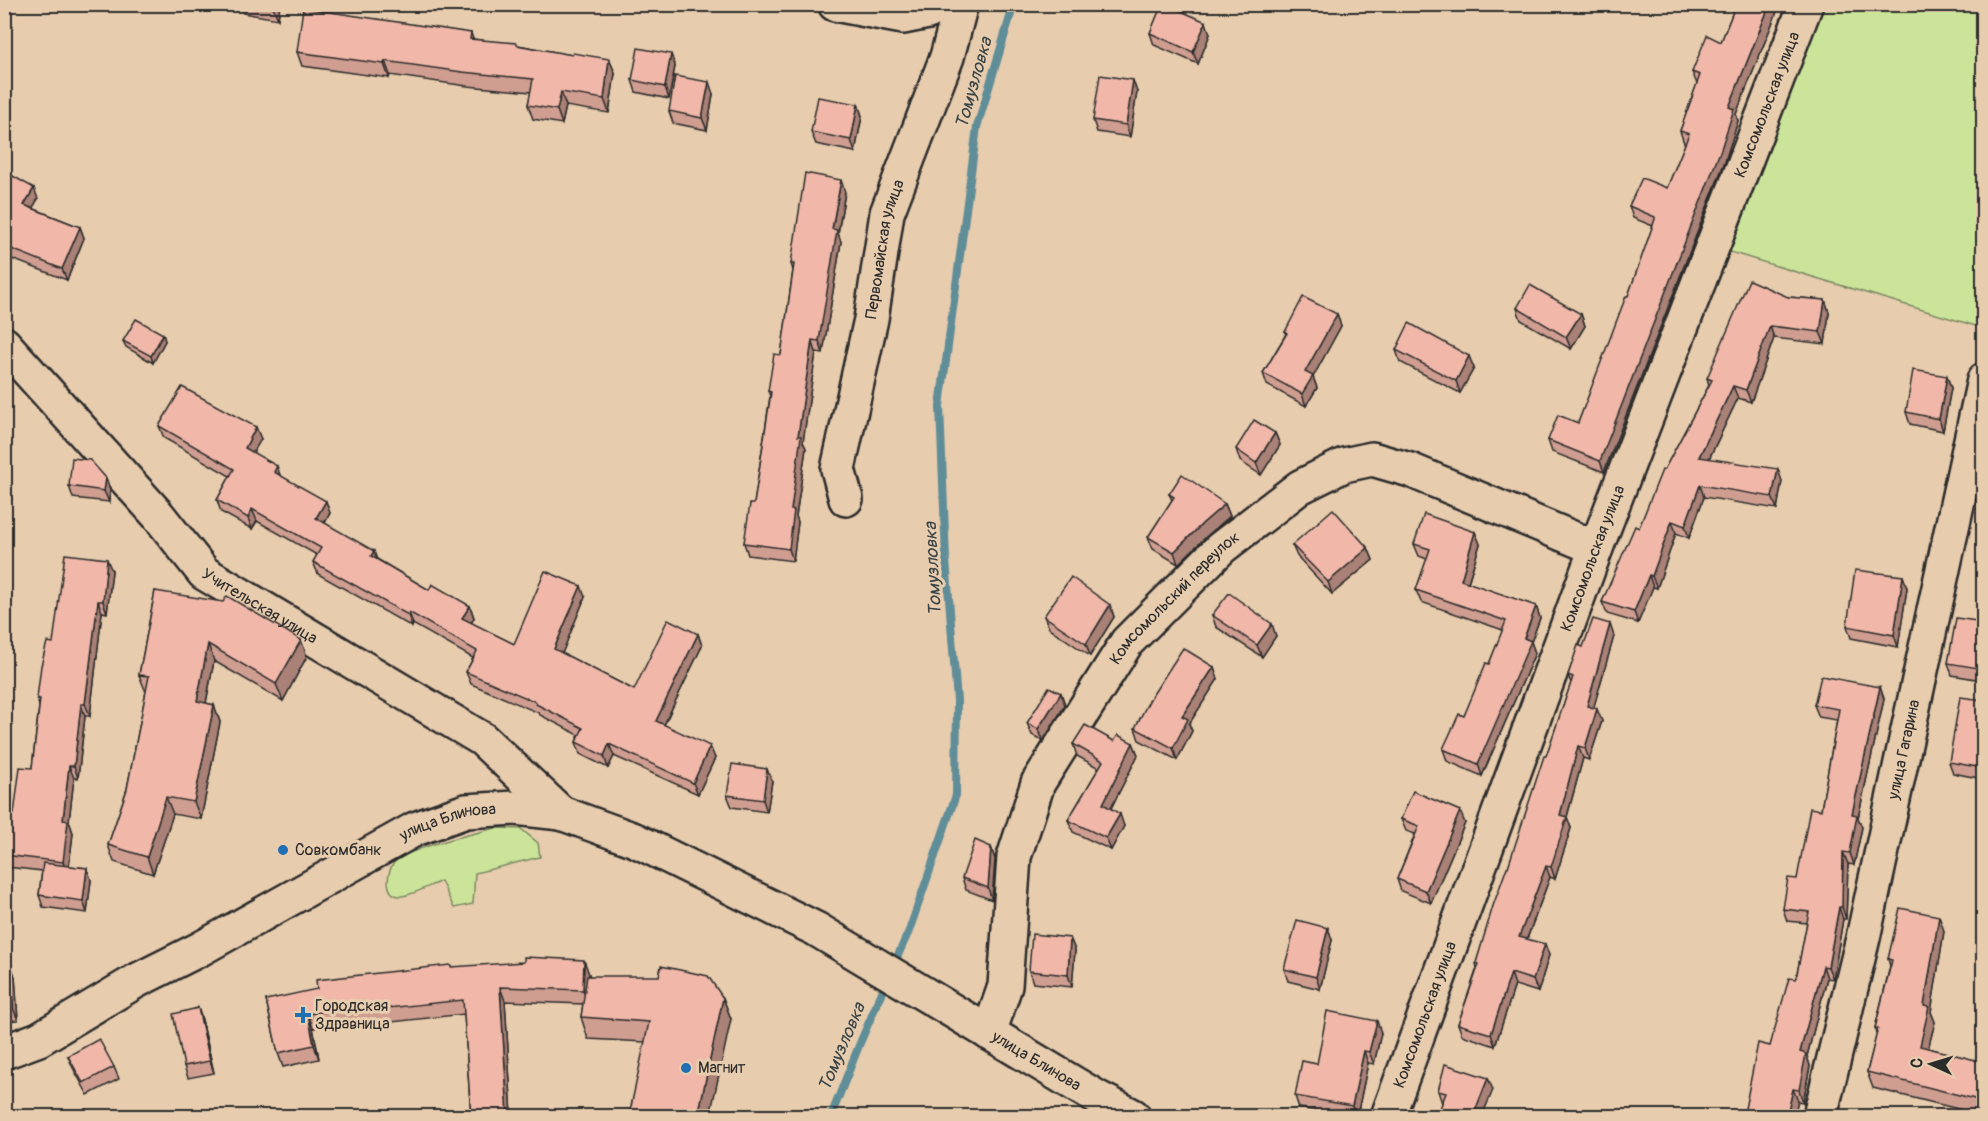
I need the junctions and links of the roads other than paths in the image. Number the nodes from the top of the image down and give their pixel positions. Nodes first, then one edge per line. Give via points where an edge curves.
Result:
1 (835, 4) edge
2 (944, 4) edge
3 (961, 4) edge
4 (1806, 4) edge
5 (4, 344) edge
6 (1983, 380) edge
7 (846, 500) dead end
8 (1596, 548) junction
9 (561, 813) junction
10 (989, 1033) junction
11 (4, 1052) edge
12 (1133, 1116) edge
13 (1388, 1116) edge
14 (1820, 1116) edge

1 - 2 street via 903,17
3 - 7 street, Первомайская улица via 947,57 887,213 871,319 838,469
4 - 8 street, Комсомольская улица
5 - 9 street, Учительская улица via 158,515 204,573 482,739
6 - 14 street, улица Гагарина via 1863,938
8 - 10 street, Комсомольский переулок via 1410,470 1372,459 1344,465 1300,487 1221,548 1127,642 1038,783 1014,857 1005,986
8 - 13 street, Комсомольская улица
9 - 10 street, улица Блинова via 635,840 816,929
9 - 11 street, улица Блинова via 515,808 466,811 415,828 136,981 39,1039
10 - 12 street, улица Блинова

